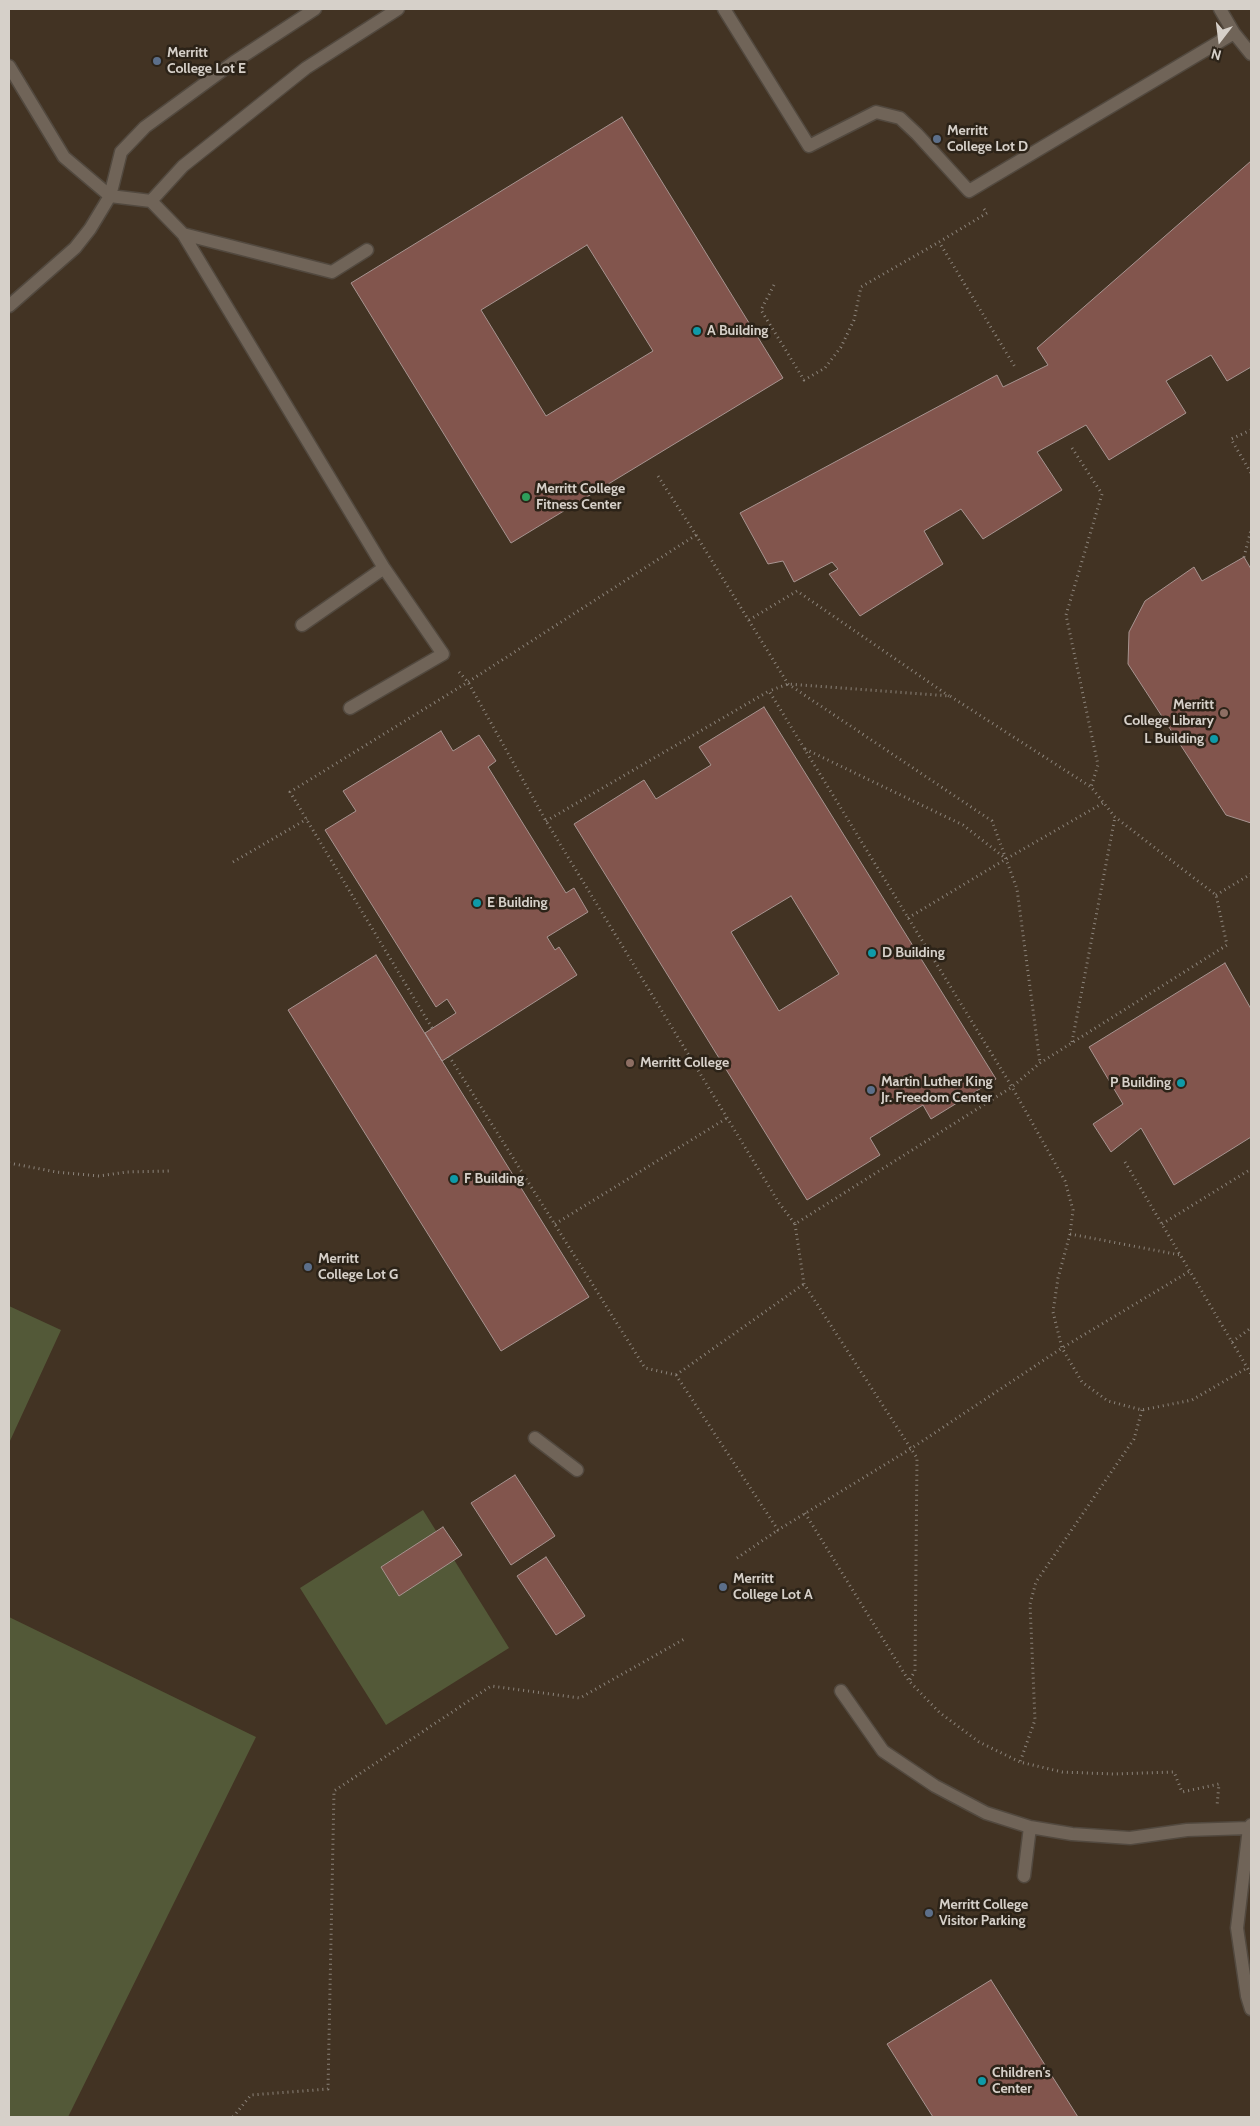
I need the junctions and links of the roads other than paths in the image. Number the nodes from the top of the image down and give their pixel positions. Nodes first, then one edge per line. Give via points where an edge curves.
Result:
1 (315, 9) edge
2 (398, 9) edge
3 (724, 9) edge
4 (1220, 9) edge
5 (1234, 33) junction
6 (1251, 54) edge
7 (9, 66) edge
8 (110, 196) junction
9 (151, 201) junction
10 (183, 234) junction
11 (367, 250) dead end
12 (9, 306) edge
13 (384, 568) junction
14 (302, 625) dead end
15 (350, 708) dead end
16 (535, 1438) dead end
17 (577, 1470) dead end
18 (841, 1691) dead end
19 (1030, 1827) junction
20 (1250, 1827) edge
21 (1024, 1876) dead end
22 (1251, 2009) edge

1 - 8 lane via 234,62 145,127 121,152
2 - 9 lane via 306,68 183,166
3 - 5 lane via 809,146 876,112 900,118 969,190
4 - 5 lane
5 - 6 lane
7 - 8 lane via 64,157
8 - 9 lane
8 - 12 lane via 75,248
9 - 10 lane
10 - 11 lane via 332,272
10 - 13 lane
13 - 14 lane
13 - 15 lane via 443,654
16 - 17 lane
18 - 19 lane via 883,1751 935,1786 986,1813
19 - 20 lane via 1130,1838 1187,1830
19 - 21 lane
20 - 22 lane via 1236,1928

